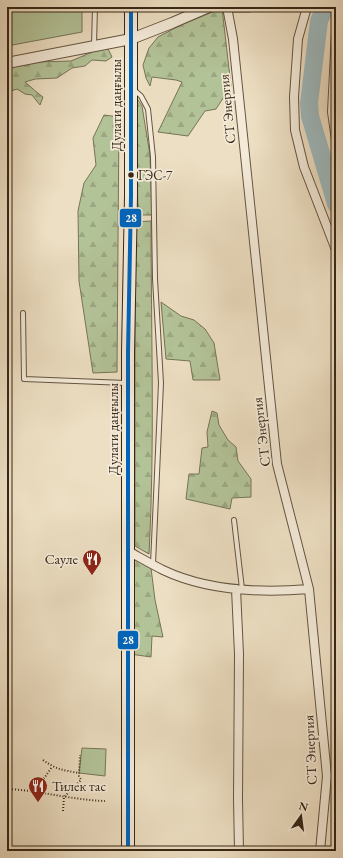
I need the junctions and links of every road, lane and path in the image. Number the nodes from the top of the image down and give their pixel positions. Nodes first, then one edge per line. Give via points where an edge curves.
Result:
1 (95, 7) edge
2 (131, 7) edge
3 (209, 7) edge
4 (227, 7) edge
5 (307, 7) edge
6 (336, 32) edge
7 (131, 38) junction
8 (94, 46) junction
9 (7, 63) edge
10 (131, 86) junction
11 (336, 140) edge
12 (336, 250) edge
13 (23, 313) dead end
14 (128, 383) junction
15 (234, 520) dead end
16 (128, 551) junction
17 (153, 565) junction
18 (239, 589) junction
19 (309, 589) junction
20 (80, 755) dead end
21 (43, 760) dead end
22 (52, 767) junction
23 (79, 773) junction
24 (9, 789) dead end
25 (35, 791) junction
26 (64, 796) junction
27 (105, 801) dead end
28 (64, 811) dead end
29 (128, 851) edge
30 (239, 851) edge
31 (320, 851) edge

1 - 8 lane
2 - 7 main road, Дулати даңғылы
3 - 7 street
4 - 19 street, СТ Энергия via 233,39 277,464
5 - 12 street via 298,39 294,97 295,130 304,167
6 - 11 street via 332,112
7 - 8 street
7 - 10 main road, Дулати даңғылы
8 - 9 street
10 - 14 main road, Дулати даңғылы
10 - 17 lane via 141,96 148,109 153,157 155,279 161,384
13 - 14 lane via 24,379
14 - 16 main road, Дулати даңғылы
15 - 18 lane
16 - 17 street
16 - 29 main road, Дулати даңғылы
17 - 18 street via 197,582
18 - 19 street via 284,592
18 - 30 street
19 - 31 street, СТ Энергия via 326,776
20 - 23 path
21 - 22 path
22 - 23 path
22 - 25 path
23 - 26 path via 81,780
24 - 25 path
25 - 26 path
26 - 27 path
26 - 28 path

